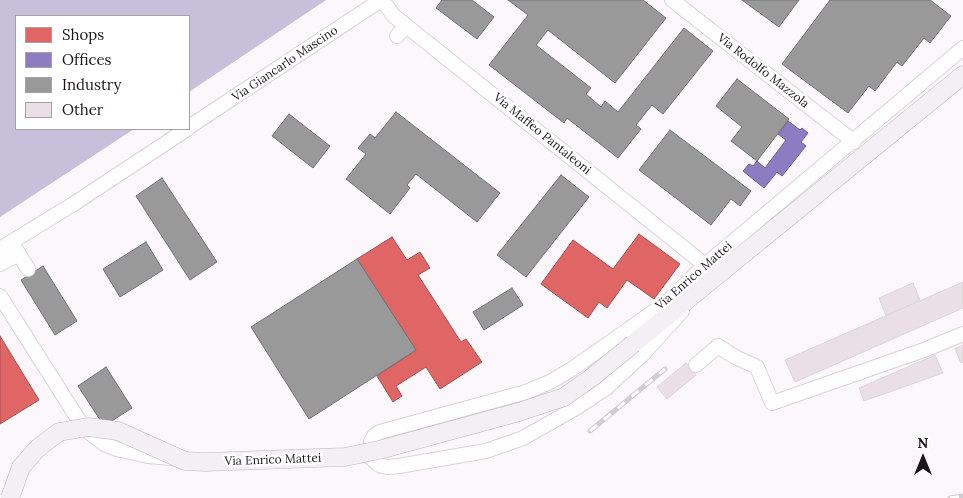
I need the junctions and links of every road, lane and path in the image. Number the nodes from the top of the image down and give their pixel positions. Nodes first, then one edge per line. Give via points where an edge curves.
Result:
1 (382, 0) edge
2 (672, 0) edge
3 (963, 48) edge
4 (963, 75) edge
5 (190, 127) edge
6 (185, 130) edge
7 (854, 142) junction
8 (10, 249) edge
9 (0, 264) edge
10 (705, 265) junction
11 (28, 269) dead end
12 (698, 293) junction
13 (0, 296) edge
14 (666, 303) junction
15 (963, 334) edge
16 (634, 344) junction
17 (696, 365) dead end
18 (369, 453) junction
19 (10, 498) edge

1 - 5 street, Via Giancarlo Mascino
1 - 10 street, Via Maffeo Pantaleoni via 401,31
2 - 7 street, Via Rodolfo Mazzola
3 - 7 street, Via Enrico Mattei
4 - 12 main road, Via Enrico Mattei
6 - 8 street, Via Giancarlo Mascino
7 - 10 street, Via Enrico Mattei
8 - 9 street, Via Giancarlo Mascino
8 - 11 street
10 - 14 street, Via Enrico Mattei
12 - 16 main road, Via Enrico Mattei
12 - 18 street, Via Enrico Mattei via 660,336 606,388 523,438 486,451 399,466 379,465
13 - 18 street, Via Enrico Mattei via 80,422 104,444 132,453 172,458
14 - 16 main road
14 - 18 street, Via Enrico Mattei via 550,382 526,392 380,432 374,436
15 - 17 street via 772,402 757,366 718,346
16 - 19 main road, Via Enrico Mattei, bridge via 564,397 346,457 185,461 118,431 88,427 59,432 21,467

